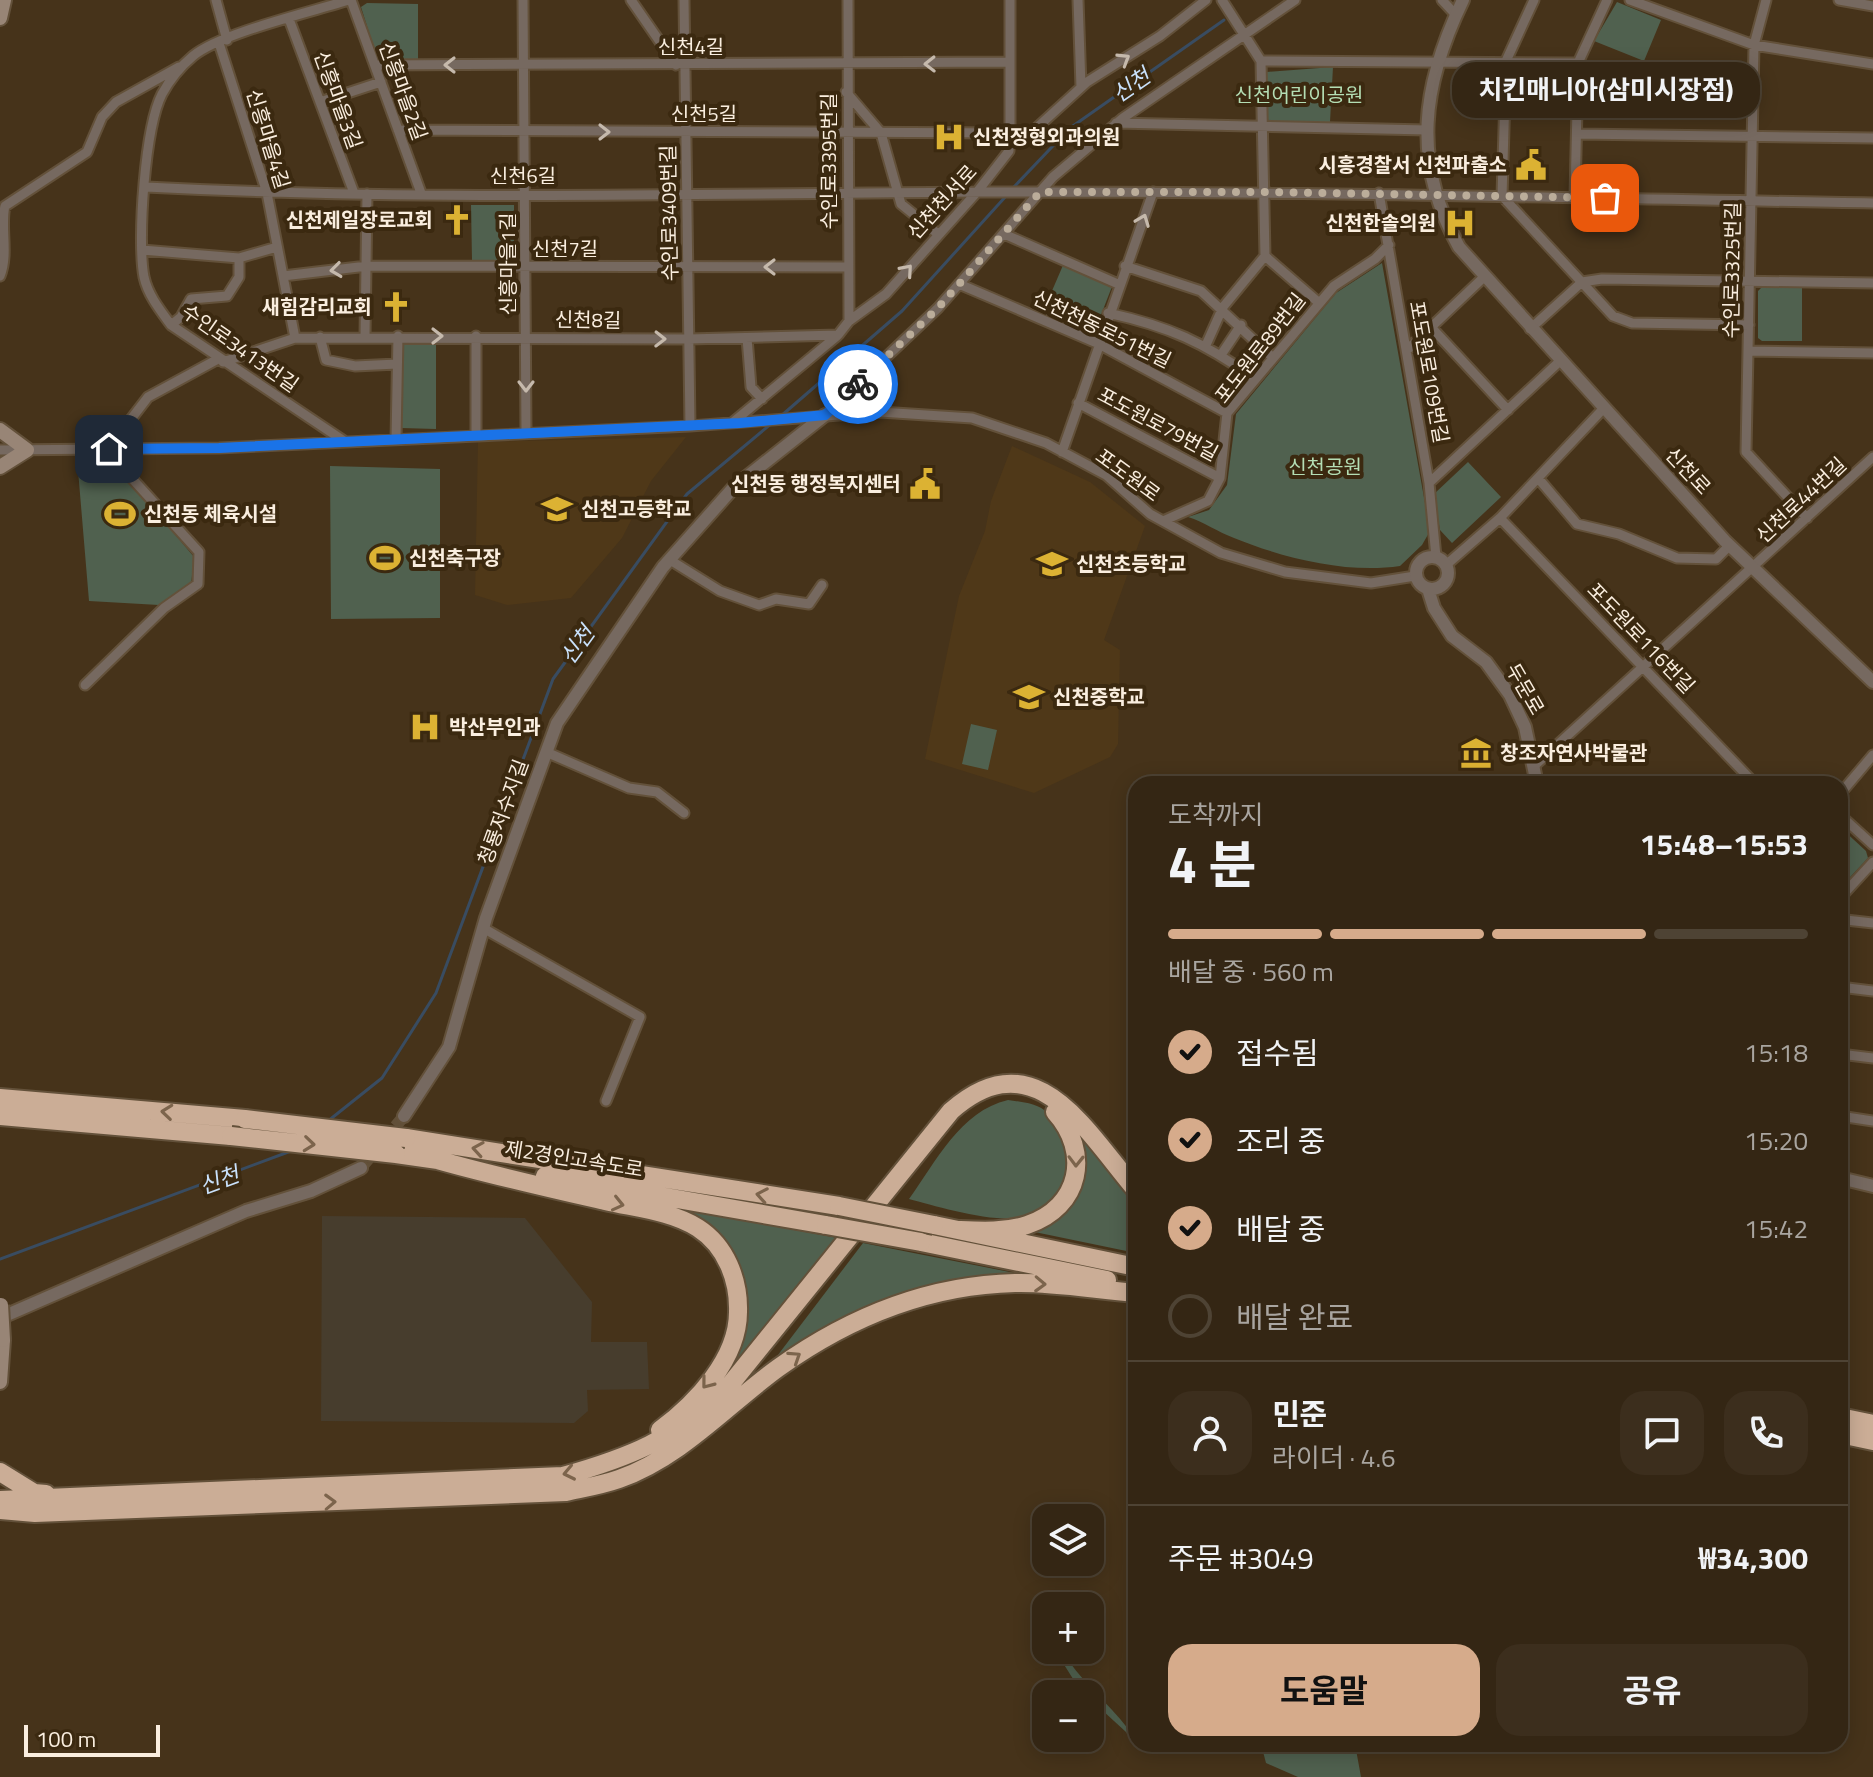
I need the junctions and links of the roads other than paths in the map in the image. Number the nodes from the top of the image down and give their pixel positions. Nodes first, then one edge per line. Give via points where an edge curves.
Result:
1 (4, 0) edge
2 (216, 0) edge
3 (350, 0) edge
4 (523, 0) edge
5 (631, 0) edge
6 (684, 0) edge
7 (848, 0) edge
8 (1010, 0) edge
9 (1078, 0) edge
10 (1206, 0) edge
11 (1222, 0) edge
12 (1295, 0) edge
13 (1442, 0) edge
14 (1463, 0) edge
15 (1534, 0) edge
16 (1607, 0) edge
17 (1630, 0) edge
18 (1766, 0) edge
19 (1839, 0) edge
20 (321, 4) edge
21 (1873, 6) edge
22 (1456, 15) junction
23 (0, 18) edge
24 (289, 19) junction
25 (1244, 32) junction
26 (223, 42) junction
27 (1754, 45) junction
28 (1261, 61) junction
29 (1506, 61) junction
30 (1008, 62) junction
31 (1437, 63) junction
32 (1578, 63) junction
33 (1873, 64) edge
34 (375, 65) junction
35 (525, 65) junction
36 (681, 65) junction
37 (846, 65) junction
38 (182, 66) junction
39 (381, 82) junction
40 (1081, 87) junction
41 (846, 92) junction
42 (320, 102) junction
43 (1116, 123) junction
44 (1262, 125) junction
45 (398, 130) junction
46 (1427, 130) junction
47 (526, 131) junction
48 (686, 132) junction
49 (846, 133) junction
50 (881, 133) junction
51 (1010, 133) junction
52 (1577, 134) junction
53 (1753, 136) junction
54 (1873, 138) edge
55 (146, 187) junction
56 (977, 192) junction
57 (1040, 192) junction
58 (1153, 192) junction
59 (1264, 192) junction
60 (267, 193) junction
61 (354, 193) junction
62 (421, 193) junction
63 (687, 193) junction
64 (846, 193) junction
65 (901, 193) junction
66 (1379, 193) junction
67 (367, 194) junction
68 (1437, 194) junction
69 (526, 195) junction
70 (1502, 196) junction
71 (1575, 197) junction
72 (1752, 201) junction
73 (1873, 203) edge
74 (938, 234) junction
75 (1004, 234) junction
76 (1389, 245) junction
77 (277, 247) junction
78 (142, 250) junction
79 (1265, 256) junction
80 (239, 258) junction
81 (367, 266) junction
82 (1125, 266) junction
83 (526, 267) junction
84 (688, 267) junction
85 (848, 267) junction
86 (0, 276) edge
87 (283, 276) junction
88 (1484, 277) junction
89 (1750, 281) junction
90 (1582, 282) junction
91 (1873, 283) edge
92 (959, 284) junction
93 (1118, 284) junction
94 (1318, 302) junction
95 (1223, 307) junction
96 (1108, 313) junction
97 (849, 321) junction
98 (171, 325) junction
99 (1241, 325) junction
100 (1749, 325) junction
101 (1431, 327) junction
102 (1530, 329) junction
103 (838, 335) junction
104 (365, 336) junction
105 (398, 336) junction
106 (476, 336) junction
107 (526, 336) junction
108 (320, 337) junction
109 (295, 338) junction
110 (747, 338) junction
111 (689, 339) junction
112 (1097, 343) junction
113 (1206, 345) junction
114 (1407, 350) junction
115 (1748, 351) junction
116 (1873, 353) edge
117 (1221, 355) junction
118 (1272, 357) junction
119 (221, 361) junction
120 (1560, 361) junction
121 (397, 364) junction
122 (1254, 378) junction
123 (762, 399) junction
124 (1078, 403) junction
125 (1603, 409) junction
126 (1508, 410) junction
127 (1227, 413) junction
128 (820, 415) junction
129 (736, 423) junction
130 (690, 426) junction
131 (0, 430) edge
132 (526, 432) junction
133 (476, 435) junction
134 (396, 439) junction
135 (346, 442) junction
136 (0, 450) edge
137 (27, 450) junction
138 (1062, 452) junction
139 (1873, 457) edge
140 (0, 467) edge
141 (1220, 478) junction
142 (1538, 478) junction
143 (1429, 483) junction
144 (1500, 518) junction
145 (1807, 518) junction
146 (1163, 521) junction
147 (1729, 546) junction
148 (670, 560) junction
149 (1441, 561) junction
150 (1754, 569) junction
151 (1415, 576) junction
152 (822, 585) dead end
153 (1428, 589) junction
154 (1644, 668) junction
155 (1873, 682) edge
156 (85, 685) dead end
157 (546, 752) junction
158 (1873, 755) edge
159 (1533, 767) junction
160 (1535, 776) edge
161 (1747, 776) edge
162 (1848, 785) edge
163 (684, 813) dead end
164 (1848, 822) edge
165 (1873, 845) edge
166 (1873, 862) edge
167 (1848, 889) edge
168 (1848, 920) edge
169 (1873, 923) edge
170 (483, 928) junction
171 (1848, 988) edge
172 (1873, 991) edge
173 (1848, 1055) edge
174 (1873, 1058) edge
175 (606, 1101) dead end
176 (8, 1107) edge
177 (404, 1116) tunnel mouth
178 (1848, 1117) edge
179 (1873, 1121) edge
180 (401, 1146) junction
181 (434, 1159) junction
182 (361, 1168) tunnel mouth
183 (1848, 1180) edge
184 (1128, 1181) edge
185 (1873, 1186) edge
186 (960, 1230) junction
187 (1128, 1265) edge
188 (1128, 1285) edge
189 (1128, 1292) edge
190 (0, 1304) edge
191 (0, 1318) edge
192 (0, 1382) edge
193 (1848, 1419) edge
194 (710, 1420) junction
195 (1873, 1424) edge
196 (1848, 1436) edge
197 (1873, 1441) edge
198 (617, 1461) junction
199 (0, 1472) edge
200 (88, 1498) junction
201 (0, 1500) edge
202 (0, 1510) edge
203 (35, 1513) junction
204 (0, 1517) edge

1 - 23 main road
2 - 26 street, 신흥마을4길
3 - 20 street, 수인로3413번길
3 - 34 street, 신흥마을2길
4 - 35 street, 신흥마을1길
5 - 36 street
6 - 36 street, 수인로3409번길
7 - 37 street, 수인로3395번길
8 - 30 street
9 - 40 street
40 -> 10 street
11 - 25 street
12 - 25 street
13 - 22 street
14 - 22 street, 신천로
15 - 29 street
16 - 32 street
17 - 27 street
18 - 27 street, 수인로3325번길
19 - 21 street
20 - 24 street, 수인로3413번길
22 - 31 street, 신천로
24 - 26 street, 수인로3413번길
24 - 42 street, 신흥마을3길
25 - 28 street
25 - 43 street
26 - 38 street, 수인로3413번길 via 196,53
26 - 60 street, 신흥마을4길
27 - 33 street
27 - 53 street, 수인로3325번길
28 - 31 street
28 - 44 street
29 - 31 street
29 - 32 street
29 - 70 street
30 -> 37 street, 신천4길
30 - 51 street
31 - 46 street, 신천로
32 - 52 street
35 -> 34 street, 신천4길
34 - 39 street, 신흥마을2길
35 - 36 street, 신천4길
35 - 47 street, 신흥마을1길
36 - 37 street, 신천4길
36 - 48 street, 수인로3409번길
37 - 41 street, 수인로3395번길
38 - 55 street, 수인로3413번길 via 162,95 151,126
38 - 86 street via 116,102 102,117 87,152 5,206 5,264
39 - 42 street
39 - 45 street, 신흥마을2길
40 - 51 street via 1031,133
41 - 49 street, 수인로3395번길
41 - 50 street
42 - 61 street, 신흥마을3길
43 - 44 street
43 - 57 street
44 - 46 street
44 - 59 street
45 - 47 street, 신천5길
45 - 62 street, 신흥마을2길
46 - 68 street, 신천로
47 -> 48 street, 신천5길
47 - 69 street, 신흥마을1길
48 - 49 street, 신천5길
48 - 63 street, 수인로3409번길
49 - 50 street, 신천5길
49 - 64 street, 수인로3395번길
50 - 51 street, 신천5길
50 - 65 street
51 - 56 street, 신천천서로 via 1009,151
52 - 53 street
52 - 71 street
53 - 54 street
53 - 72 street, 수인로3325번길
55 - 60 street, 신천6길
55 - 78 street, 수인로3413번길
56 - 57 street, 신천6길
56 - 65 street, 신천6길
56 - 74 street, 신천천서로
57 - 58 street, 신천6길
57 - 75 street
58 - 59 street, 신천6길
82 -> 58 street, 포도원로79번길
59 - 66 street, 신천6길
59 - 79 street
60 - 61 street, 신천6길
60 - 77 street, 신흥마을4길
61 - 67 street, 신천6길
62 - 67 street, 신천6길
62 - 69 street, 신천6길
63 - 64 street, 신천6길
63 - 69 street, 신천6길
63 - 84 street, 수인로3409번길
64 - 65 street, 신천6길
64 - 85 street, 수인로3395번길
65 - 74 street via 901,204
66 - 68 street, 신천6길
66 - 76 street, 포도원로109번길
67 - 81 street
68 - 70 street, 신천6길
68 - 88 street, 신천로 via 1459,247
69 - 83 street, 신흥마을1길
70 - 71 street, 신천6길
70 - 90 street
71 - 72 street, 신천6길
72 - 73 street, 신천6길
72 - 89 street, 수인로3325번길
97 -> 74 street, 신천천서로 via 886,294
75 - 92 street
75 - 93 street
76 - 94 street, 포도원로89번길
76 - 114 street, 포도원로109번길
77 - 80 street
77 - 87 street, 신흥마을4길
78 - 80 street
78 - 98 street, 수인로3413번길 via 144,278
79 - 94 street
79 - 95 street
80 - 98 street via 239,277 227,296 191,299
81 - 83 street, 신천7길
81 -> 87 street, 신천7길
81 - 104 street
82 - 93 street, 포도원로79번길
82 - 95 street via 1201,291
83 - 84 street, 신천7길
83 - 107 street, 신흥마을1길
85 -> 84 street, 신천7길
84 - 111 street, 수인로3409번길
85 - 97 street, 수인로3395번길
87 - 109 street, 신흥마을4길
88 - 101 street
88 - 102 street, 신천로
89 - 90 street
89 - 91 street
89 - 100 street, 수인로3325번길
90 - 100 street via 1613,316 1632,323
90 - 102 street
92 - 112 street, 신천천동로51번길
92 - 128 street
93 - 96 street, 포도원로79번길
94 - 118 street, 포도원로89번길
95 - 99 street
95 - 113 street
96 - 112 street, 포도원로79번길
96 - 113 street via 1154,323
97 - 103 street
98 - 119 street, 수인로3413번길
99 - 117 street
99 - 118 street
100 - 115 street, 수인로3325번길
101 - 114 street
101 - 126 street
102 - 120 street, 신천로
103 - 110 street, 신천8길
103 - 123 street
104 - 105 street, 신천8길
104 - 108 street, 신천8길
105 -> 106 street, 신천8길
105 - 121 street
106 - 107 street, 신천8길
106 - 133 street
107 -> 111 street, 신천8길
107 -> 132 street, 신흥마을1길
108 - 109 street, 신천8길
108 - 121 street via 326,360 355,366
109 - 119 street, 신천8길
110 - 111 street, 신천8길
110 - 123 street via 751,387
111 - 130 street, 수인로3409번길
112 - 124 street, 포도원로79번길
112 - 127 street, 신천천동로51번길
113 - 117 street
114 - 143 street, 포도원로109번길
115 - 116 street
115 - 145 street, 수인로3325번길 via 1746,452
117 - 122 street
118 - 122 street, 포도원로89번길
119 - 135 street, 수인로3413번길
119 - 156 street, 신천8길, bridge via 148,397 128,423 127,473 199,552 198,584 164,608
120 - 125 street, 신천로
120 - 126 street
121 - 134 street
122 - 127 street, 포도원로89번길
123 - 129 street
124 - 138 street, 포도원로79번길
124 - 141 street, 포도원로79번길
125 - 142 street
125 - 147 street, 신천로
126 - 143 street
127 - 141 street, 포도원로89번길
128 - 129 street, 포도원로
128 - 138 street, 포도원로 via 880,412 972,418
128 - 148 street, 청룡저수지길 via 734,487
129 - 130 street
130 - 132 street
131 - 137 main road
132 - 133 street
133 - 134 street
134 - 135 street
135 - 137 street
136 - 137 street
137 - 140 main road
138 - 146 street, 포도원로 via 1106,475
139 - 145 street, 신천로44번길
141 - 146 street via 1208,501
142 - 144 street
142 - 147 street via 1577,524 1619,534 1677,558 1716,559
143 - 149 street, 포도원로109번길
144 - 149 street
144 - 154 street, 포도원로116번길
145 - 150 street, 신천로44번길
146 - 151 street, 포도원로 via 1221,553 1285,572 1371,583
147 - 150 street, 신천로
148 - 152 street via 720,591 759,605 776,599 809,604
148 - 157 street, 청룡저수지길 via 557,723
149 - 151 street via 1419,563
149 - 153 street via 1445,583
150 - 154 street, 신천로44번길
150 - 155 street, 신천로
151 - 153 street, 두문로
153 - 159 street, 두문로 via 1452,636 1486,662 1510,695 1525,727
154 - 159 street, 신천로44번길
154 - 161 street, 포도원로116번길
157 - 163 street via 629,788 657,792
157 - 170 street, 청룡저수지길
158 - 162 street
159 - 160 street, 두문로
164 - 165 street
166 - 167 street
168 - 169 street
170 - 175 street via 640,1017
170 - 177 street, 청룡저수지길 via 449,1047
171 - 172 street
173 - 174 street
176 -> 180 highway, 제2경인고속도로, bridge via 231,1136
180 -> 176 highway, 제2경인고속도로, bridge via 245,1119
178 - 179 street
180 - 181 highway, 제2경인고속도로
186 -> 180 highway, 제2경인고속도로, bridge via 839,1206
181 - 188 highway, 제2경인고속도로, bridge via 699,1200
181 -> 198 highway via 674,1217 698,1228 724,1255 738,1303 728,1355 673,1420
182 - 191 street via 311,1191 246,1211
183 - 185 street
184 - 198 highway via 1052,1093 1012,1083 992,1084 970,1094 725,1391 692,1422 649,1449
186 - 187 highway, 제2경인고속도로
194 -> 186 highway via 959,1119 976,1105 1009,1094 1053,1109 1076,1146 1077,1170 1061,1204 1012,1229
194 -> 189 highway via 838,1328 905,1302 1014,1283
190 - 192 main road, bridge
193 - 195 highway
203 -> 194 highway via 566,1492 639,1470 683,1444
196 - 197 highway
198 -> 200 highway via 563,1476
199 - 200 highway via 34,1493
200 - 201 highway
202 - 203 highway
203 - 204 highway

